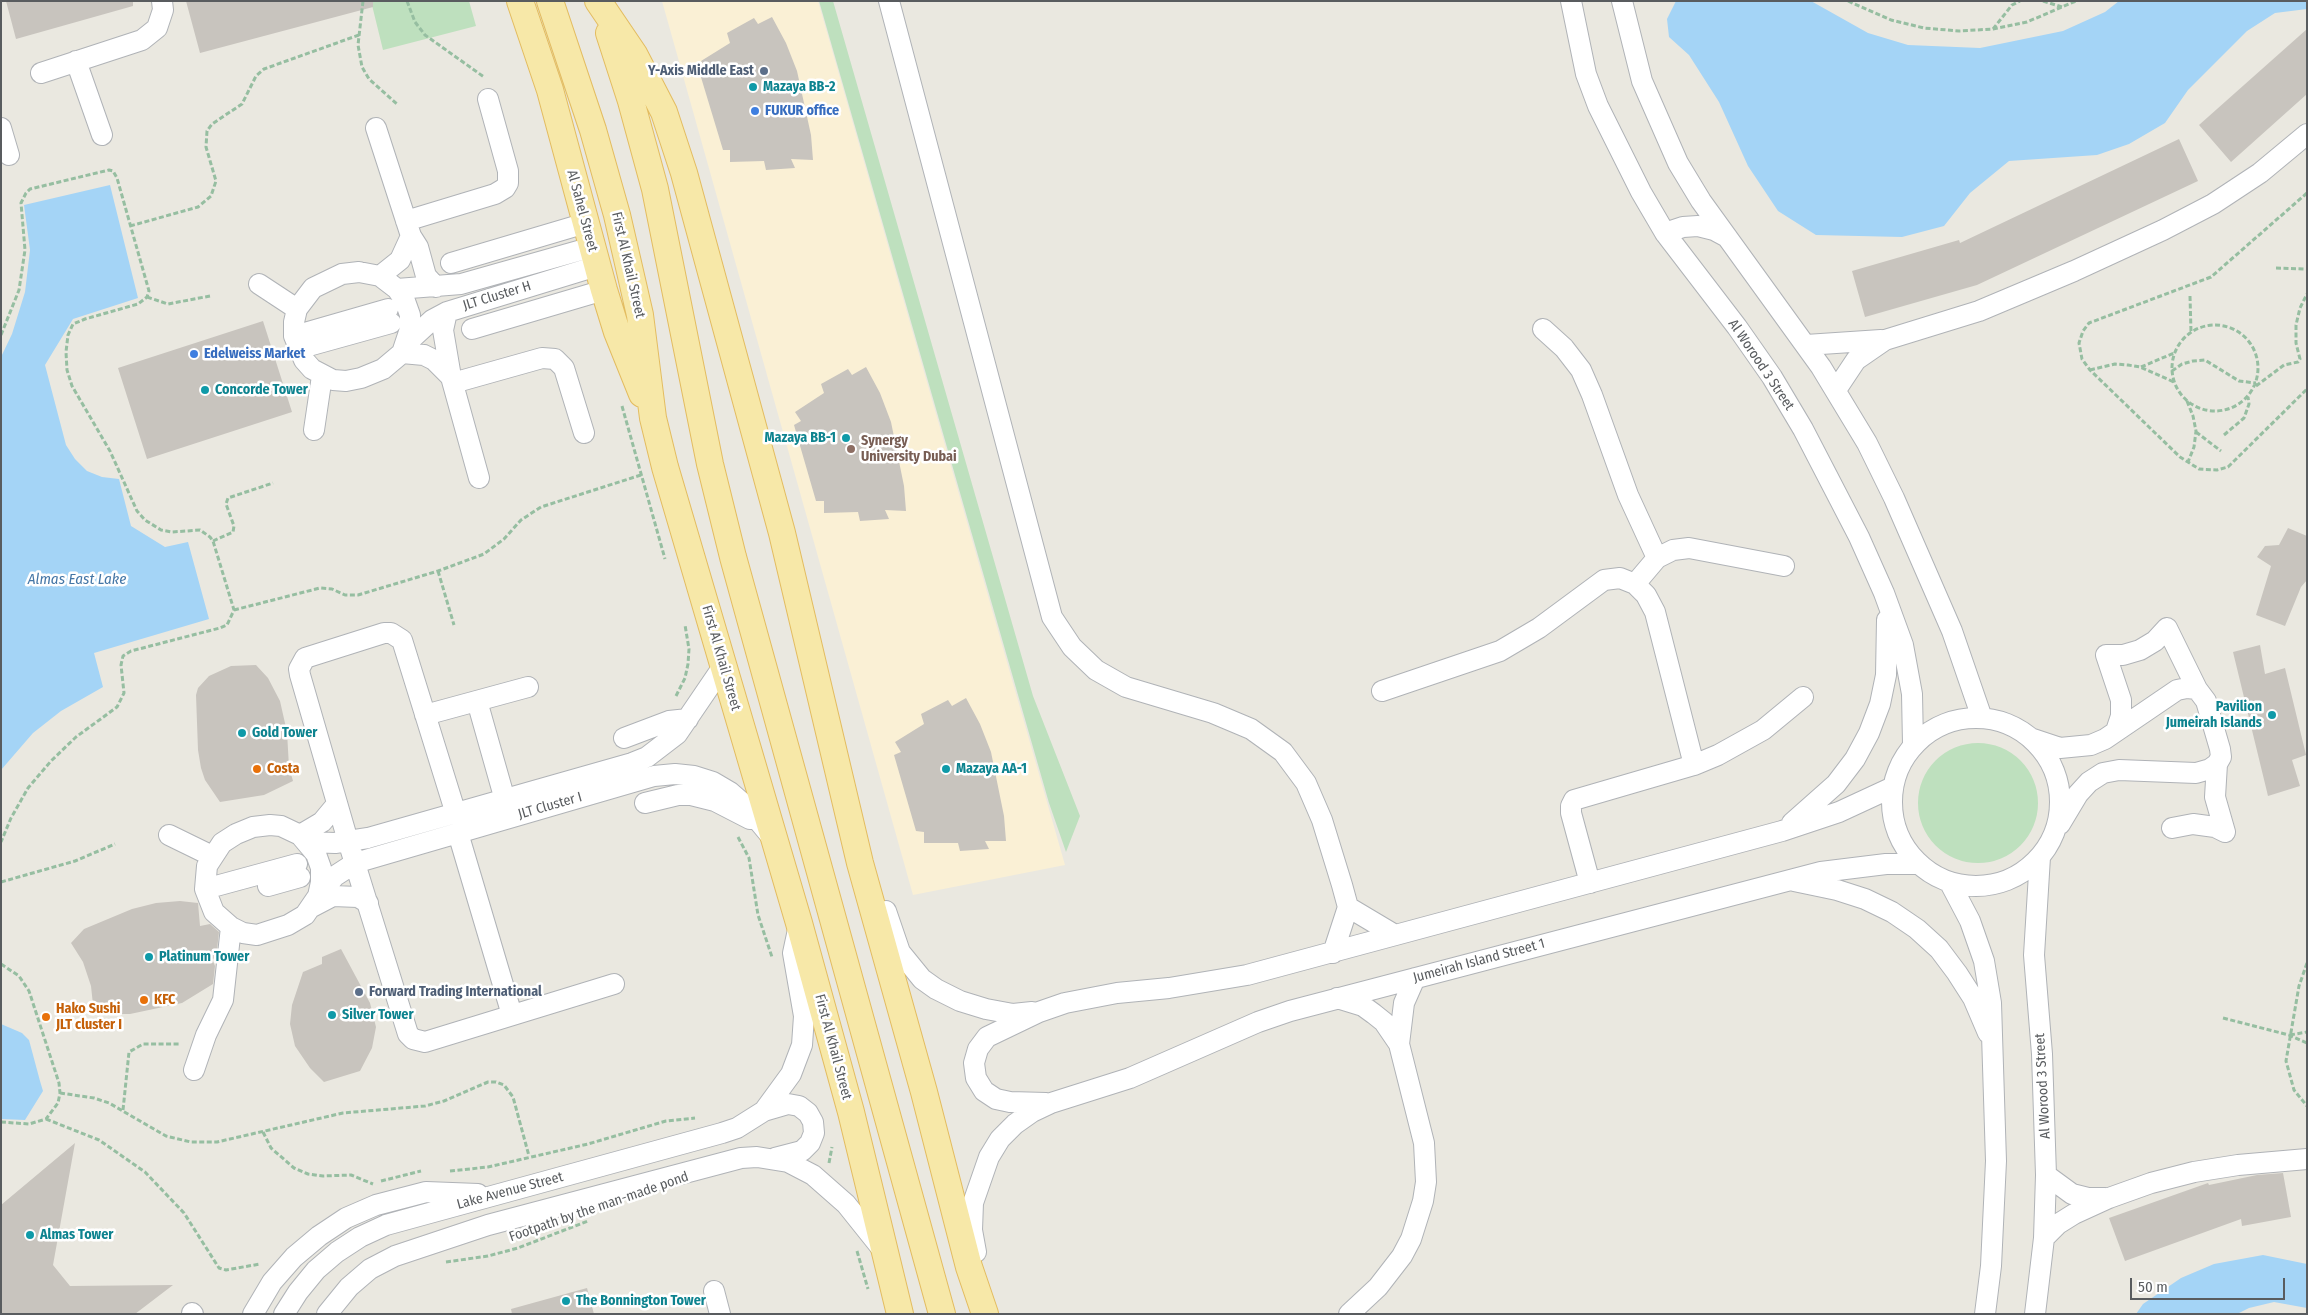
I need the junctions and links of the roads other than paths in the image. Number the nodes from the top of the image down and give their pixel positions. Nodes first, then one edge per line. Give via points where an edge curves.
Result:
1 (162, 1) edge
2 (520, 1) edge
3 (550, 1) edge
4 (598, 1) edge
5 (889, 1) edge
6 (1622, 1) edge
7 (1571, 2) edge
8 (76, 61) junction
9 (41, 73) dead end
10 (488, 98) dead end
11 (1, 128) edge
12 (376, 128) dead end
13 (102, 134) dead end
14 (2307, 134) edge
15 (9, 155) dead end
16 (408, 228) junction
17 (1665, 233) junction
18 (1728, 237) junction
19 (595, 257) junction
20 (451, 263) dead end
21 (380, 276) junction
22 (259, 284) dead end
23 (436, 287) junction
24 (397, 289) junction
25 (297, 309) junction
26 (447, 312) junction
27 (389, 316) dead end
28 (472, 329) dead end
29 (1543, 329) dead end
30 (1885, 340) junction
31 (296, 342) junction
32 (1806, 345) junction
33 (404, 348) junction
34 (322, 376) junction
35 (452, 380) junction
36 (1836, 390) junction
37 (653, 418) junction
38 (314, 430) dead end
39 (584, 433) dead end
40 (479, 478) dead end
41 (1657, 558) junction
42 (1784, 566) dead end
43 (1635, 584) junction
44 (1886, 598) junction
45 (724, 665) junction
46 (528, 687) dead end
47 (2196, 689) junction
48 (1382, 691) dead end
49 (1803, 697) dead end
50 (478, 701) junction
51 (425, 715) junction
52 (1982, 718) junction
53 (688, 719) junction
54 (2116, 731) junction
55 (624, 738) dead end
56 (2032, 738) junction
57 (1913, 744) junction
58 (2217, 764) junction
59 (1694, 765) junction
60 (1893, 787) junction
61 (505, 800) junction
62 (645, 803) dead end
63 (337, 804) junction
64 (457, 823) junction
65 (2172, 828) dead end
66 (1782, 831) junction
67 (768, 833) junction
68 (169, 835) dead end
69 (2053, 836) junction
70 (304, 838) junction
71 (348, 841) junction
72 (212, 856) junction
73 (2040, 857) junction
74 (355, 863) junction
75 (860, 863) junction
76 (1918, 864) junction
77 (299, 870) dead end
78 (1790, 880) junction
79 (1590, 883) junction
80 (1950, 883) junction
81 (207, 895) junction
82 (315, 902) junction
83 (368, 903) junction
84 (1348, 907) junction
85 (799, 923) junction
86 (231, 927) junction
87 (1395, 935) junction
88 (1333, 952) junction
89 (1415, 978) junction
90 (614, 984) dead end
91 (1337, 998) junction
92 (1039, 1012) junction
93 (512, 1015) junction
94 (1399, 1044) junction
95 (1993, 1045) junction
96 (194, 1070) dead end
97 (1051, 1103) junction
98 (764, 1111) junction
99 (773, 1158) junction
100 (2307, 1159) edge
101 (2046, 1175) junction
102 (490, 1196) junction
103 (2109, 1198) junction
104 (2044, 1238) junction
105 (888, 1258) junction
106 (714, 1291) dead end
107 (253, 1314) edge
108 (284, 1314) edge
109 (327, 1314) edge
110 (720, 1314) edge
111 (900, 1314) edge
112 (942, 1314) edge
113 (987, 1314) edge
114 (1349, 1314) edge
115 (1985, 1314) edge
116 (2035, 1314) edge

1 - 8 street via 161,19 150,35
2 - 19 main road, Al Sahel Street via 550,90
3 - 37 main road, First Al Khail Street via 617,215 640,315
4 - 75 main road via 634,54 664,112 684,173 782,533
4 - 112 main road via 632,101 656,189 710,464 733,556
5 - 84 street via 1052,617 1072,647 1096,670 1126,687 1214,713 1251,729 1283,752 1306,783 1322,820
6 - 18 street via 1642,81 1678,163 1701,202
7 - 17 street, Al Worood 3 Street via 1586,74 1598,106 1640,192
8 - 9 street
8 - 13 street
10 - 16 street via 510,177 505,188
11 - 15 street
12 - 16 street
14 - 30 street via 2252,178 2213,204 2163,230 2074,272 1979,311
16 - 21 street via 400,260
16 - 23 street via 426,276
17 - 18 street via 1698,226
17 - 44 street, Al Worood 3 Street via 1737,327 1803,429 1833,483
18 - 32 street
19 - 20 street via 538,230 487,244
19 - 23 street, JLT Cluster H
19 - 26 street, JLT Cluster H
19 - 28 street via 559,310 509,324
19 - 37 main road, Al Sahel Street via 634,376
21 - 24 street
21 - 25 street via 359,272 334,277 313,288
22 - 25 street
23 - 24 street, JLT Cluster H
24 - 33 street via 406,301 410,315 410,329
25 - 31 street
26 - 33 street, JLT Cluster H via 432,320
26 - 35 street via 443,330
27 - 31 street
29 - 41 street via 1581,370 1625,487
30 - 32 street
30 - 36 street via 1856,360
31 - 34 street via 312,369
32 - 36 street
33 - 34 street, JLT Cluster H via 383,369 361,378 346,381
33 - 35 street via 434,360
34 - 38 street
35 - 39 street via 542,358 555,359 564,368
35 - 40 street
36 - 52 street via 1894,498 1952,631
37 - 45 main road, First Al Khail Street
41 - 42 street via 1673,550 1689,548
41 - 43 street
43 - 48 street via 1620,578 1604,580 1539,628 1500,651
43 - 59 street via 1646,595 1655,612
44 - 57 street, Al Worood 3 Street via 1904,653 1912,694
44 - 66 street via 1889,644 1886,675 1869,733 1836,784
45 - 53 street, JLT Cluster I
45 - 67 main road, First Al Khail Street
46 - 50 street
47 - 54 street via 2177,690
47 - 54 street via 2167,628 2140,650 2106,655 2121,700 2121,716
47 - 58 street via 2206,701 2220,749
49 - 59 street via 1748,739
50 - 51 street
50 - 61 street
51 - 63 street via 405,646 397,635 384,634 306,658 299,669 300,675
51 - 64 street
52 - 56 street via 2009,724
52 - 57 street via 1958,720 1935,728
53 - 55 street via 669,722
53 - 61 street, JLT Cluster I via 667,743 647,757
54 - 56 street via 2091,745 2076,748 2060,748
56 - 69 street via 2049,759 2058,784 2060,810
57 - 60 street
58 - 65 street via 2214,797 2225,832 2193,824
58 - 69 street via 2196,773 2119,770 2103,773 2078,794
59 - 79 street via 1574,800 1571,813
60 - 66 street via 1839,812
60 - 76 street via 1893,815 1902,842
61 - 64 street, JLT Cluster I
62 - 67 street via 678,795 703,797
63 - 70 street
63 - 71 street
64 - 67 street, JLT Cluster I via 675,774 713,782 730,792
64 - 71 street, JLT Cluster I
64 - 74 street, JLT Cluster I
64 - 93 street
66 - 79 street
67 - 85 main road, First Al Khail Street
68 - 72 street
69 - 73 street
70 - 71 street, JLT Cluster I
70 - 72 street, JLT Cluster I via 280,826 253,827 222,843
70 - 82 street via 316,854 321,868
71 - 74 street
72 - 81 street via 206,872
73 - 80 street via 2021,873 1999,883 1974,887
73 - 101 street, Al Worood 3 Street via 2034,955 2042,1054
74 - 82 street, JLT Cluster I via 335,876
74 - 83 street
75 - 92 street via 878,887 900,952 922,979 960,1001 986,1009 1013,1014
75 - 113 main road via 953,1209
76 - 78 street, Jumeirah Island Street 1 via 1853,866
76 - 80 street
77 - 81 street
78 - 89 street, Jumeirah Island Street 1
78 - 95 street via 1865,899 1917,929 1939,949 1957,973
79 - 87 street
80 - 95 street via 1970,921 1984,961
81 - 86 street, JLT Cluster I via 214,912
82 - 83 street via 333,896 358,897
82 - 86 street, JLT Cluster I via 296,921 272,932 256,934
83 - 93 street via 406,1028 413,1039 425,1042
84 - 87 street
84 - 88 street
85 - 98 street, Lake Avenue Street via 793,953 804,1016 802,1044 791,1074
85 - 105 main road, First Al Khail Street
86 - 96 street via 223,1000 202,1044
87 - 88 street
88 - 92 street via 1247,975 1090,997
89 - 91 street, Jumeirah Island Street 1
89 - 94 street via 1404,1004
90 - 93 street
91 - 94 street via 1363,1006 1374,1014 1384,1022
91 - 97 street, Jumeirah Island Street 1 via 1258,1022 1130,1078
92 - 97 street via 987,1037 978,1049 974,1063 976,1078 984,1091 996,1099
94 - 114 street via 1424,1143 1424,1202 1402,1256 1378,1287
95 - 115 street via 1996,1161 1991,1266
97 - 113 street via 1015,1124 993,1151 973,1202 972,1230
98 - 99 street, Lake Avenue Street via 794,1105 808,1113 813,1122 814,1133 802,1151
98 - 102 street, Lake Avenue Street via 737,1128 722,1133
99 - 105 street, Lake Avenue Street via 801,1168 835,1193
99 - 109 street, Lake Avenue Street via 725,1161 488,1224 395,1256 370,1269 349,1287
100 - 103 street via 2194,1172
101 - 103 street via 2072,1194
101 - 104 street, Al Worood 3 Street
102 - 107 street via 426,1192 376,1205 346,1218 294,1257 272,1282
102 - 108 street, Lake Avenue Street via 386,1225 360,1237 316,1270
103 - 104 street via 2074,1214
104 - 116 street, Al Worood 3 Street
105 - 111 main road, First Al Khail Street
106 - 110 street

